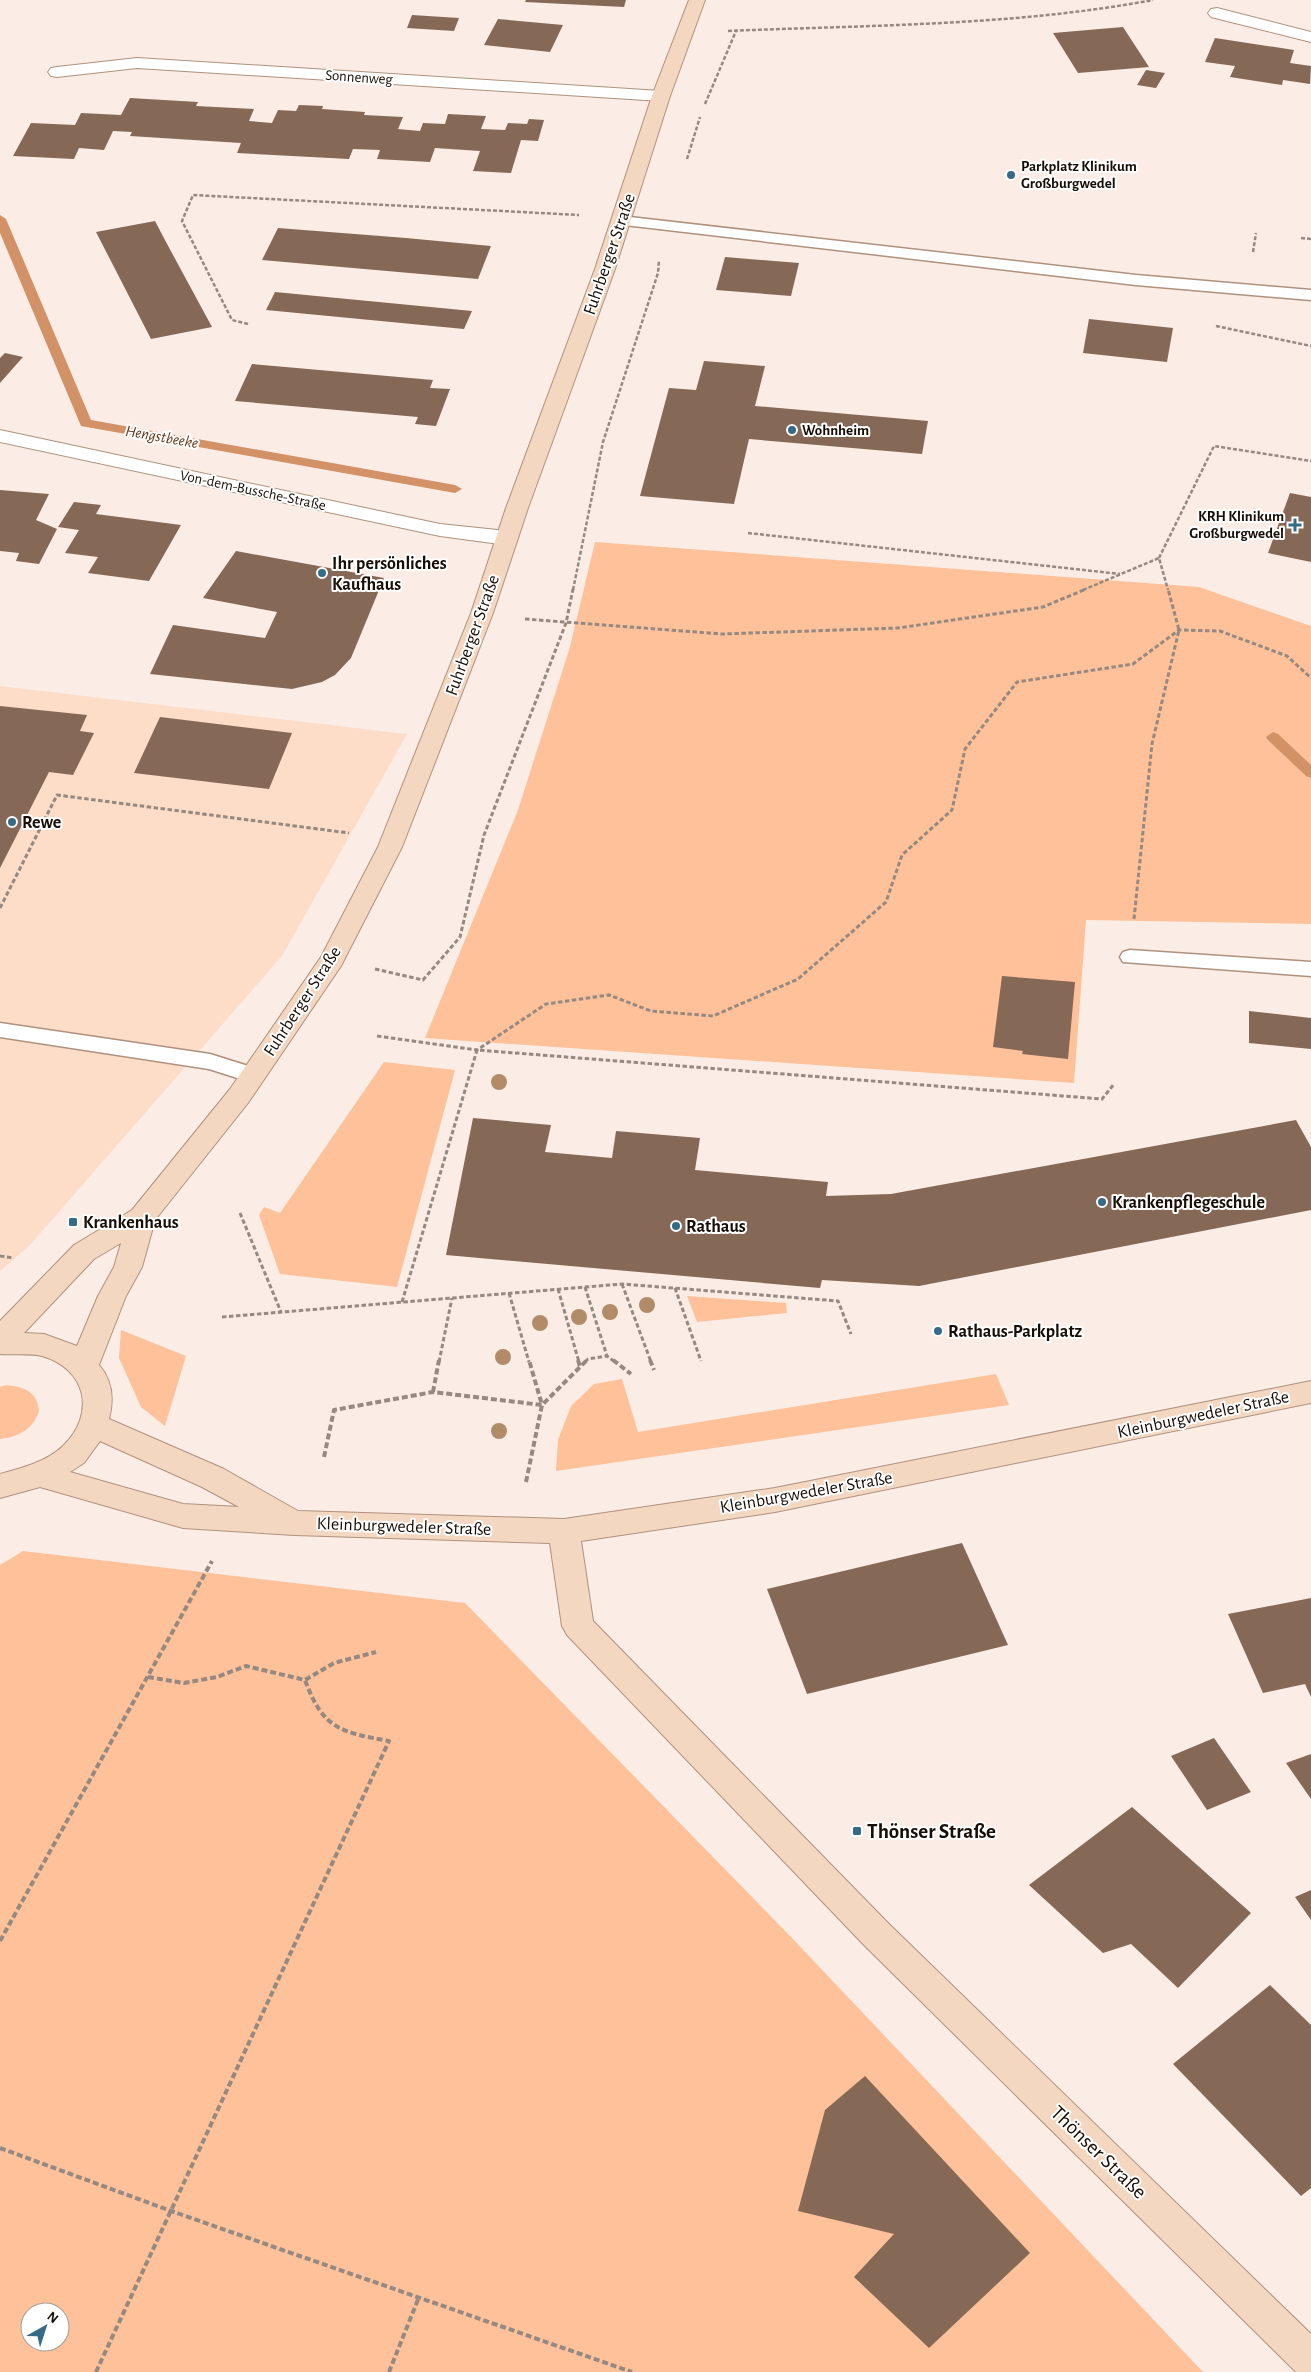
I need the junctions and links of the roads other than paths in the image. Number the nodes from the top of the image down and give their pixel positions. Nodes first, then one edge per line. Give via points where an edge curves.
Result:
1 (696, 0) edge
2 (1216, 14) dead end
3 (1311, 37) edge
4 (57, 72) dead end
5 (661, 96) junction
6 (621, 220) junction
7 (1311, 295) edge
8 (0, 436) edge
9 (507, 538) junction
10 (1130, 957) road end
11 (1311, 969) edge
12 (0, 1030) edge
13 (253, 1075) junction
14 (142, 1217) junction
15 (0, 1339) edge
16 (0, 1343) edge
17 (84, 1366) junction
18 (1311, 1392) edge
19 (95, 1426) junction
20 (43, 1476) junction
21 (0, 1486) edge
22 (294, 1523) junction
23 (564, 1531) junction
24 (1311, 2360) edge

1 - 5 main road, Fuhrberger Straße
2 - 3 street
4 - 5 street, Sonnenweg via 137,63
5 - 6 main road, Fuhrberger Straße
6 - 7 lane via 1186,285
6 - 9 main road, Fuhrberger Straße
8 - 9 street, Von-dem-Bussche-Straße via 440,530
9 - 13 main road, Fuhrberger Straße via 482,614 390,847 332,960
10 - 11 lane
12 - 13 lane via 210,1062
13 - 14 main road, Fuhrberger Straße
14 - 15 main road, Fuhrberger Straße via 84,1252
14 - 17 main road, Fuhrberger Straße via 128,1267 112,1296
16 - 17 main road via 46,1344 68,1353
17 - 19 main road via 96,1384 100,1405
18 - 23 main road, Kleinburgwedeler Straße via 775,1500
19 - 20 main road via 83,1446 66,1463
19 - 22 main road, Kleinburgwedeler Straße via 213,1478
20 - 21 main road via 21,1484
20 - 22 main road, Kleinburgwedeler Straße via 183,1516
22 - 23 main road, Kleinburgwedeler Straße
23 - 24 main road, Thönser Straße via 578,1626 876,1934

